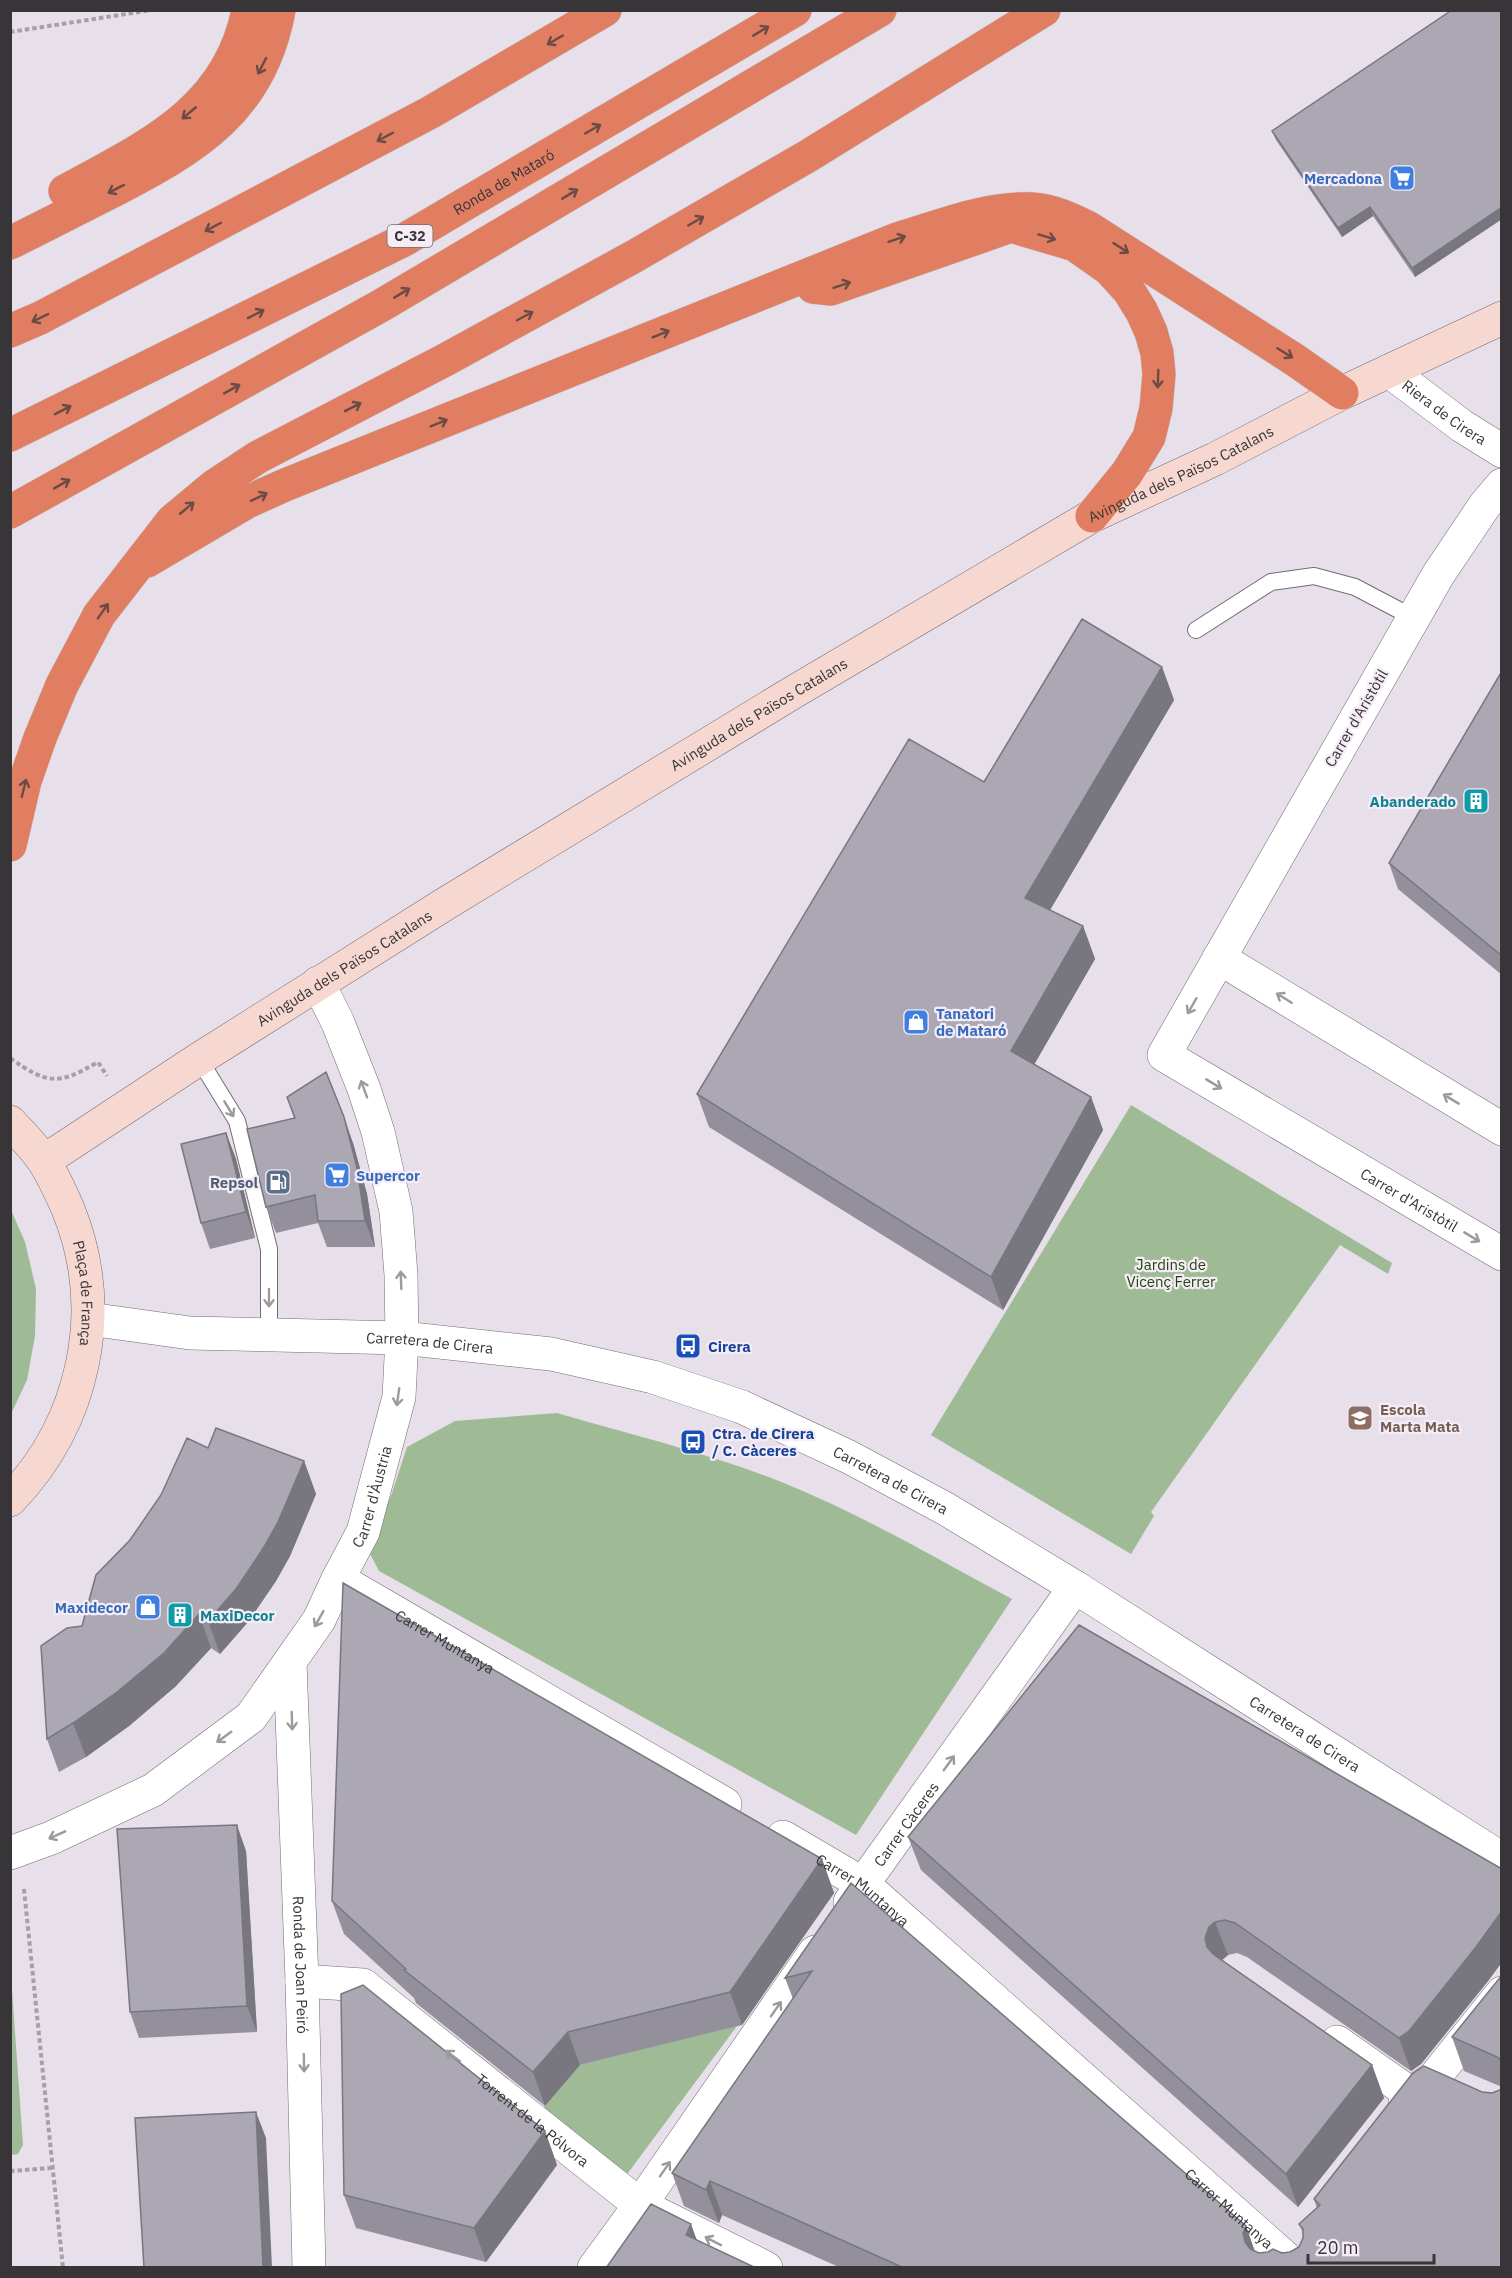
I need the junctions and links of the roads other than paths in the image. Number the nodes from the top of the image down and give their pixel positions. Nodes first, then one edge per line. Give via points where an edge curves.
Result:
1 (248, 10) edge
2 (279, 10) edge
3 (605, 10) edge
4 (795, 10) edge
5 (880, 10) edge
6 (1044, 10) edge
7 (10, 220) edge
8 (10, 243) edge
9 (784, 284) junction
10 (1502, 318) edge
11 (10, 331) edge
12 (1389, 371) junction
13 (1342, 393) junction
14 (10, 435) edge
15 (1502, 451) edge
16 (1502, 485) edge
17 (10, 512) edge
18 (1092, 516) junction
19 (135, 568) junction
20 (1413, 618) junction
21 (1196, 630) dead end
22 (10, 845) edge
23 (1219, 958) junction
24 (318, 983) junction
25 (199, 1059) junction
26 (10, 1122) edge
27 (1502, 1129) edge
28 (44, 1161) junction
29 (1502, 1254) edge
30 (89, 1319) junction
31 (269, 1335) junction
32 (402, 1338) junction
33 (10, 1500) edge
34 (338, 1579) junction
35 (1075, 1587) junction
36 (290, 1662) junction
37 (10, 1853) edge
38 (1502, 1859) edge
39 (862, 1884) junction
40 (302, 1981) junction
41 (1502, 1993) edge
42 (1314, 2026) edge
43 (1436, 2088) junction
44 (1389, 2121) edge
45 (640, 2205) junction
46 (1289, 2255) edge
47 (309, 2268) edge
48 (594, 2268) edge
49 (766, 2268) edge

1 -> 7 highway via 232,61 202,103 140,149
2 -> 8 highway via 266,58 255,79 212,131 153,170
3 -> 11 highway via 421,118
14 -> 4 highway, Ronda de Mataró / C-32 via 404,240
17 -> 5 highway via 382,305
19 -> 6 highway via 172,521 214,486 258,457 644,251 808,156
9 -> 13 highway via 908,236 993,210 1034,209 1065,216 1089,228
9 -> 18 highway via 831,289 1011,226 1075,245 1109,269 1142,312 1157,353 1159,375 1149,437 1127,473
19 -> 9 highway via 247,502 285,485
10 - 12 street, Avinguda dels Països Catalans
12 - 13 street, Avinguda dels Països Catalans
12 - 15 street, Riera de Cirera
13 - 18 street, Avinguda dels Països Catalans via 1215,459
16 - 20 street, Carrer d'Aristòtil via 1438,575
18 - 24 street, Avinguda dels Països Catalans via 792,693
22 -> 19 highway via 26,781 62,685 99,615
20 - 21 lane via 1355,587 1314,576 1271,582
20 - 23 street, Carrer d'Aristòtil
27 -> 23 street
23 -> 29 street, Carrer d'Aristòtil via 1164,1055
24 - 25 street, Avinguda dels Països Catalans
32 -> 24 street, Carrer d'Àustria via 396,1211 388,1173 364,1089
25 - 28 street, Avinguda dels Països Catalans
25 -> 31 lane via 237,1121 269,1249
26 - 28 street, Plaça de França
28 - 30 street, Plaça de França via 62,1194 83,1255
30 - 31 street, Carretera de Cirera via 190,1333
30 - 33 street, Plaça de França via 86,1354 65,1421 42,1462
31 - 32 street, Carretera de Cirera
32 -> 34 street, Carrer d'Àustria via 399,1398 363,1532
32 - 35 street, Carretera de Cirera via 551,1354 653,1377 742,1407 859,1462 946,1509
34 -> 36 street, Carrer d'Àustria via 319,1620
34 - 39 street, Carrer Muntanya
35 - 38 street, Carretera de Cirera
39 -> 35 street, Carrer Càceres
36 -> 37 street, Carrer d'Àustria via 251,1717 153,1790
36 -> 40 street, Ronda de Joan Peiró
45 -> 39 street, Carrer Càceres
39 - 46 street, Carrer Muntanya
45 -> 40 street, Torrent de la Pólvora via 363,1985
40 -> 47 street, Ronda de Joan Peiró
41 - 43 street
42 - 43 street
43 - 44 street
45 - 48 street, Carrer Càceres
49 -> 45 street, Torrent de la Pólvora

